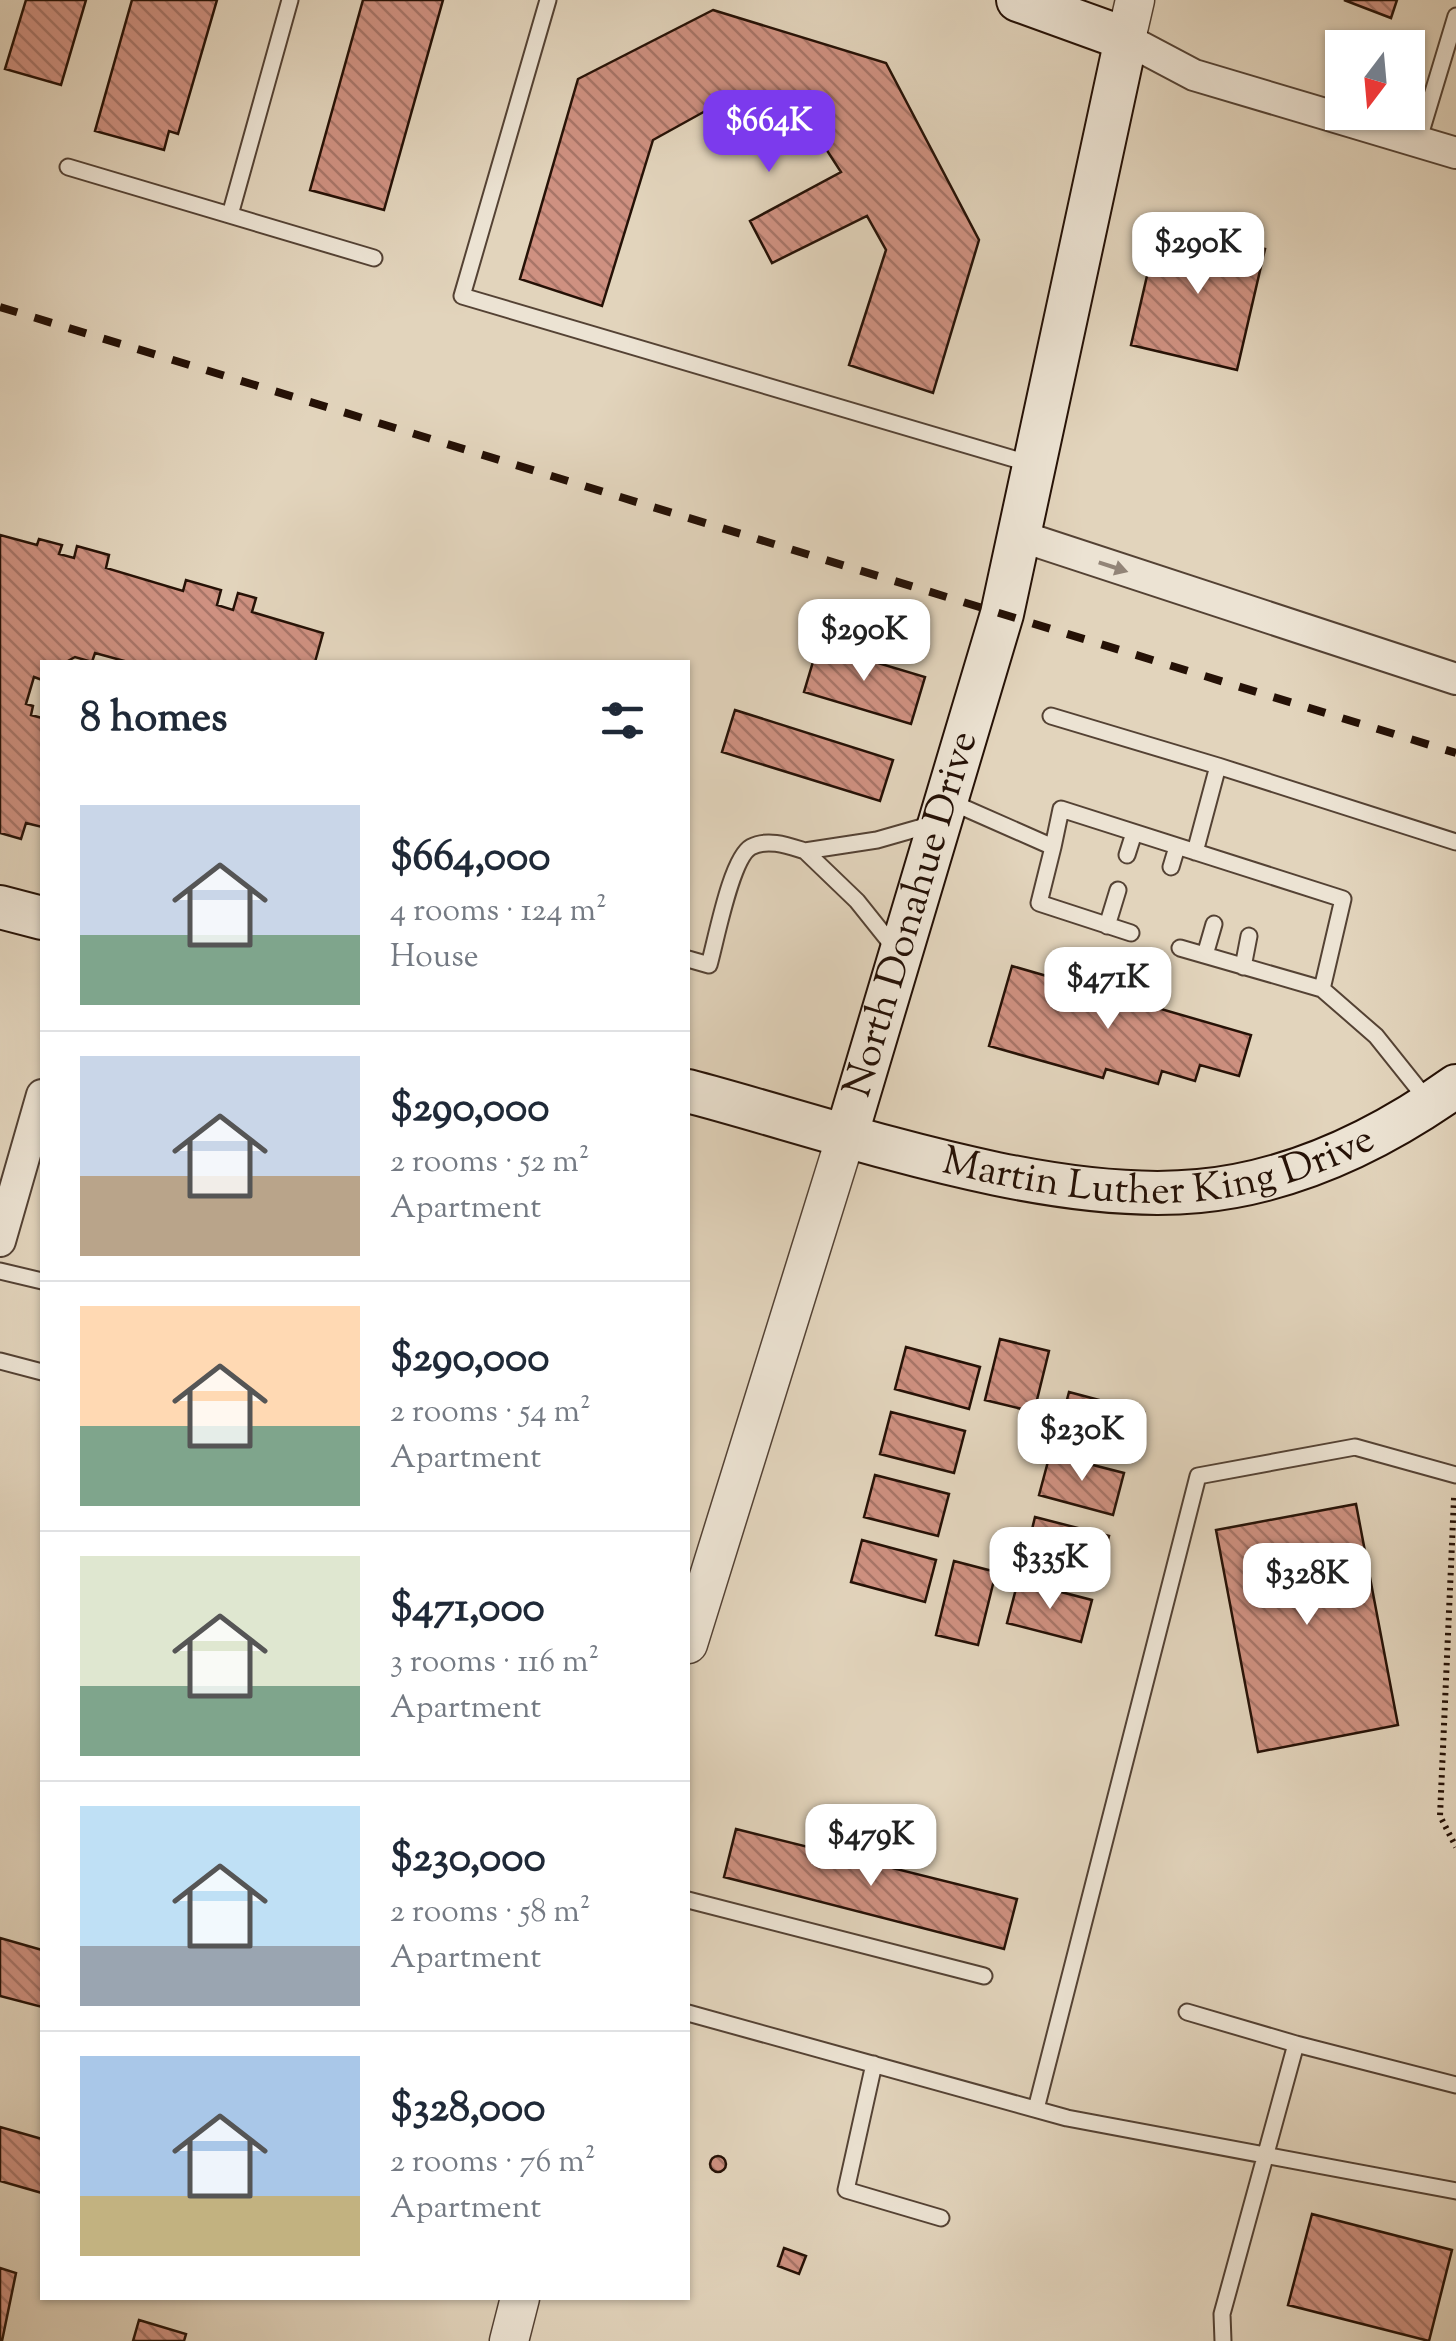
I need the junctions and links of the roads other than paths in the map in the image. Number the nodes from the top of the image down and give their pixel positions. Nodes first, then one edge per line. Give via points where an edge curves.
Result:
1 (290, 0) edge
2 (548, 0) edge
3 (1018, 0) edge
4 (1456, 16) edge
5 (1130, 20) edge
6 (1418, 142) junction
7 (1456, 153) edge
8 (68, 167) dead end
9 (230, 215) junction
10 (374, 258) dead end
11 (1036, 466) junction
12 (1020, 536) junction
13 (1456, 679) edge
14 (1052, 716) dead end
15 (1218, 766) junction
16 (945, 811) junction
17 (1134, 833) junction
18 (1456, 842) edge
19 (1053, 846) junction
20 (1177, 846) junction
21 (806, 851) junction
22 (1194, 852) junction
23 (1127, 855) dead end
24 (1230, 864) junction
25 (1172, 867) dead end
26 (1264, 874) junction
27 (1225, 883) dead end
28 (1118, 890) dead end
29 (1260, 893) dead end
30 (0, 907) edge
31 (40, 917) edge
32 (1214, 924) dead end
33 (1107, 926) junction
34 (1131, 933) dead end
35 (1249, 936) dead end
36 (1180, 948) dead end
37 (899, 954) junction
38 (1205, 955) junction
39 (690, 960) edge
40 (1243, 967) junction
41 (1322, 989) junction
42 (690, 1092) edge
43 (1443, 1095) edge
44 (40, 1102) edge
45 (847, 1134) junction
46 (0, 1241) edge
47 (0, 1271) edge
48 (40, 1281) edge
49 (0, 1361) edge
50 (40, 1371) edge
51 (1456, 1475) edge
52 (690, 1636) edge
53 (690, 1901) edge
54 (984, 1976) dead end
55 (1186, 2012) dead end
56 (690, 2014) edge
57 (1296, 2044) junction
58 (874, 2064) junction
59 (1456, 2086) edge
60 (1036, 2109) junction
61 (1268, 2156) junction
62 (1456, 2191) edge
63 (941, 2218) dead end
64 (519, 2300) edge
65 (509, 2341) edge
66 (1223, 2341) edge

1 - 9 lane
2 - 11 lane via 462,296
3 - 5 main road
4 - 6 lane
5 - 6 street via 1194,74
5 - 11 main road, North Donahue Drive
6 - 7 street
8 - 9 lane
9 - 10 lane
11 - 12 main road, North Donahue Drive
12 -> 13 street
12 - 16 main road, North Donahue Drive
14 - 15 lane
15 - 18 lane
15 - 22 lane
16 - 19 lane
16 - 21 lane via 878,840
16 - 37 main road, North Donahue Drive
17 - 19 lane via 1061,810
17 - 20 lane
17 - 23 lane
19 - 33 lane via 1039,903
20 - 22 lane
20 - 25 lane
21 - 37 lane via 857,900
21 - 39 lane via 778,843 752,847 739,860 709,965
22 - 24 lane
24 - 26 lane
24 - 27 lane
26 - 29 lane
26 - 41 lane via 1343,900
28 - 33 lane
30 - 31 main road
32 - 38 lane
33 - 34 lane
35 - 40 lane
36 - 38 lane
37 - 45 main road, North Donahue Drive
38 - 40 lane
40 - 41 lane
41 - 43 lane
42 - 45 main road, Martin Luther King Drive
43 - 45 main road, Martin Luther King Drive via 1348,1152 1200,1191 1129,1193 1056,1184
44 - 46 street
45 - 52 street, North Donahue Drive
47 - 48 lane
49 - 50 lane
51 - 60 lane via 1355,1447 1198,1476
53 - 54 lane
55 - 57 lane
56 - 58 lane
57 - 59 lane
57 - 61 lane
58 - 60 lane
58 - 63 lane via 846,2190
60 - 61 lane
61 - 62 lane
61 - 66 lane via 1222,2314
64 - 65 street

